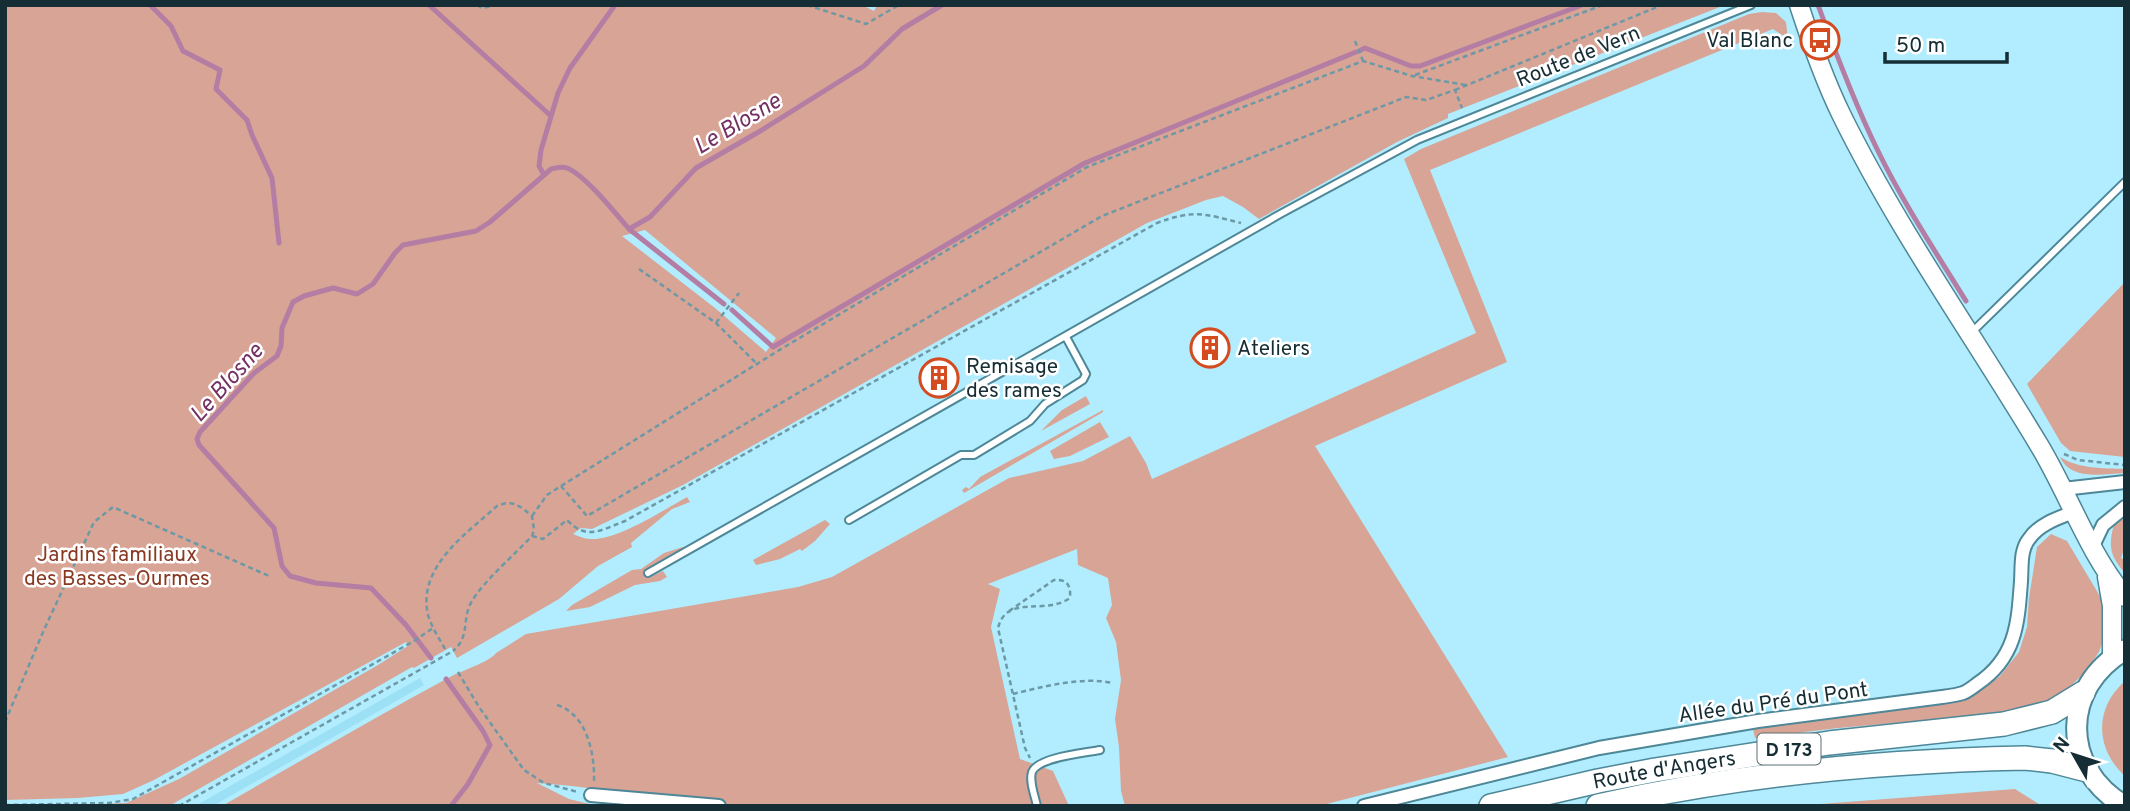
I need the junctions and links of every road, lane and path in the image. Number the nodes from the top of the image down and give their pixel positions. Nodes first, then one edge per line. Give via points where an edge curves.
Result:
1 (477, 5) edge
2 (497, 5) edge
3 (807, 5) edge
4 (899, 5) edge
5 (1603, 5) edge
6 (1662, 5) edge
7 (1751, 5) edge
8 (1799, 5) edge
9 (1355, 41) dead end
10 (1363, 61) junction
11 (1412, 76) junction
12 (1466, 85) junction
13 (1455, 90) junction
14 (1467, 120) junction
15 (2125, 182) edge
16 (1258, 227) junction
17 (639, 269) dead end
18 (739, 293) dead end
19 (716, 323) junction
20 (1970, 334) junction
21 (1066, 337) junction
22 (758, 365) junction
23 (2125, 482) edge
24 (561, 486) junction
25 (2063, 489) junction
26 (2125, 507) edge
27 (2074, 512) junction
28 (532, 516) junction
29 (849, 520) dead end
30 (532, 536) junction
31 (2092, 548) junction
32 (648, 573) dead end
33 (2106, 574) junction
34 (270, 576) dead end
35 (2125, 597) edge
36 (1009, 611) junction
37 (433, 628) junction
38 (445, 649) dead end
39 (2118, 654) edge
40 (458, 672) dead end
41 (1112, 682) dead end
42 (2084, 693) junction
43 (1013, 694) junction
44 (557, 705) dead end
45 (5, 722) edge
46 (1100, 750) dead end
47 (1037, 765) junction
48 (2087, 770) junction
49 (589, 801) edge
50 (5, 805) edge
51 (179, 806) edge
52 (719, 806) edge
53 (1037, 806) edge
54 (1364, 806) edge
55 (1491, 806) edge
56 (1598, 806) edge
57 (2125, 806) edge

1 - 2 path
3 - 4 path via 866,23
5 - 11 path
6 - 12 path
7 - 14 lane, Route de Vern
8 - 20 street via 1821,69 1862,155
9 - 10 path
10 - 11 path
10 - 22 path via 1087,167
11 - 12 path
12 - 13 path
13 - 14 path
13 - 24 path via 1426,100 1406,97 1102,216 587,516
14 - 16 lane, Route de Vern via 1417,140
15 - 20 lane
16 - 21 lane, Route de Vern
16 - 30 path via 1198,213 1157,223 625,521 594,533 577,531 567,520 543,539
17 - 19 path
18 - 19 path
19 - 22 path
20 - 25 street
21 - 29 lane via 1086,374 1083,380 1045,404 1030,421 974,455 961,455
21 - 32 lane, Route de Vern
22 - 24 path
23 - 25 street
24 - 28 path via 547,495
25 - 27 street
26 - 31 street via 2103,525
27 - 31 street
27 - 54 street, Allée du Pré du Pont via 2038,528 2027,540 2015,635 2005,658 1964,693 1600,748
28 - 30 path
28 - 37 path via 518,504 497,506 445,555 430,582 427,608
30 - 51 path, bridge via 476,594 466,613 461,644 453,651
31 - 33 street
33 - 35 street
33 - 39 street
34 - 45 path via 113,507 94,522
36 - 36 path via 1055,606 1070,598 1070,589 1067,582 1054,580
36 - 43 path via 998,628
37 - 38 path
37 - 50 path via 134,799
39 - 42 main road via 2100,668
40 - 49 path via 524,770
41 - 43 path via 1098,680
42 - 48 main road via 2076,724
42 - 55 highway, Route d'Angers / D 173 via 2052,712 2004,724 1829,743 1668,768
43 - 47 path via 1025,748
44 - 49 path via 586,733 594,776
46 - 47 lane
47 - 53 lane via 1031,779
48 - 56 highway, Route d'Angers / D 173 via 2025,758 1835,769 1742,779
48 - 57 main road via 2103,791
49 - 52 street

